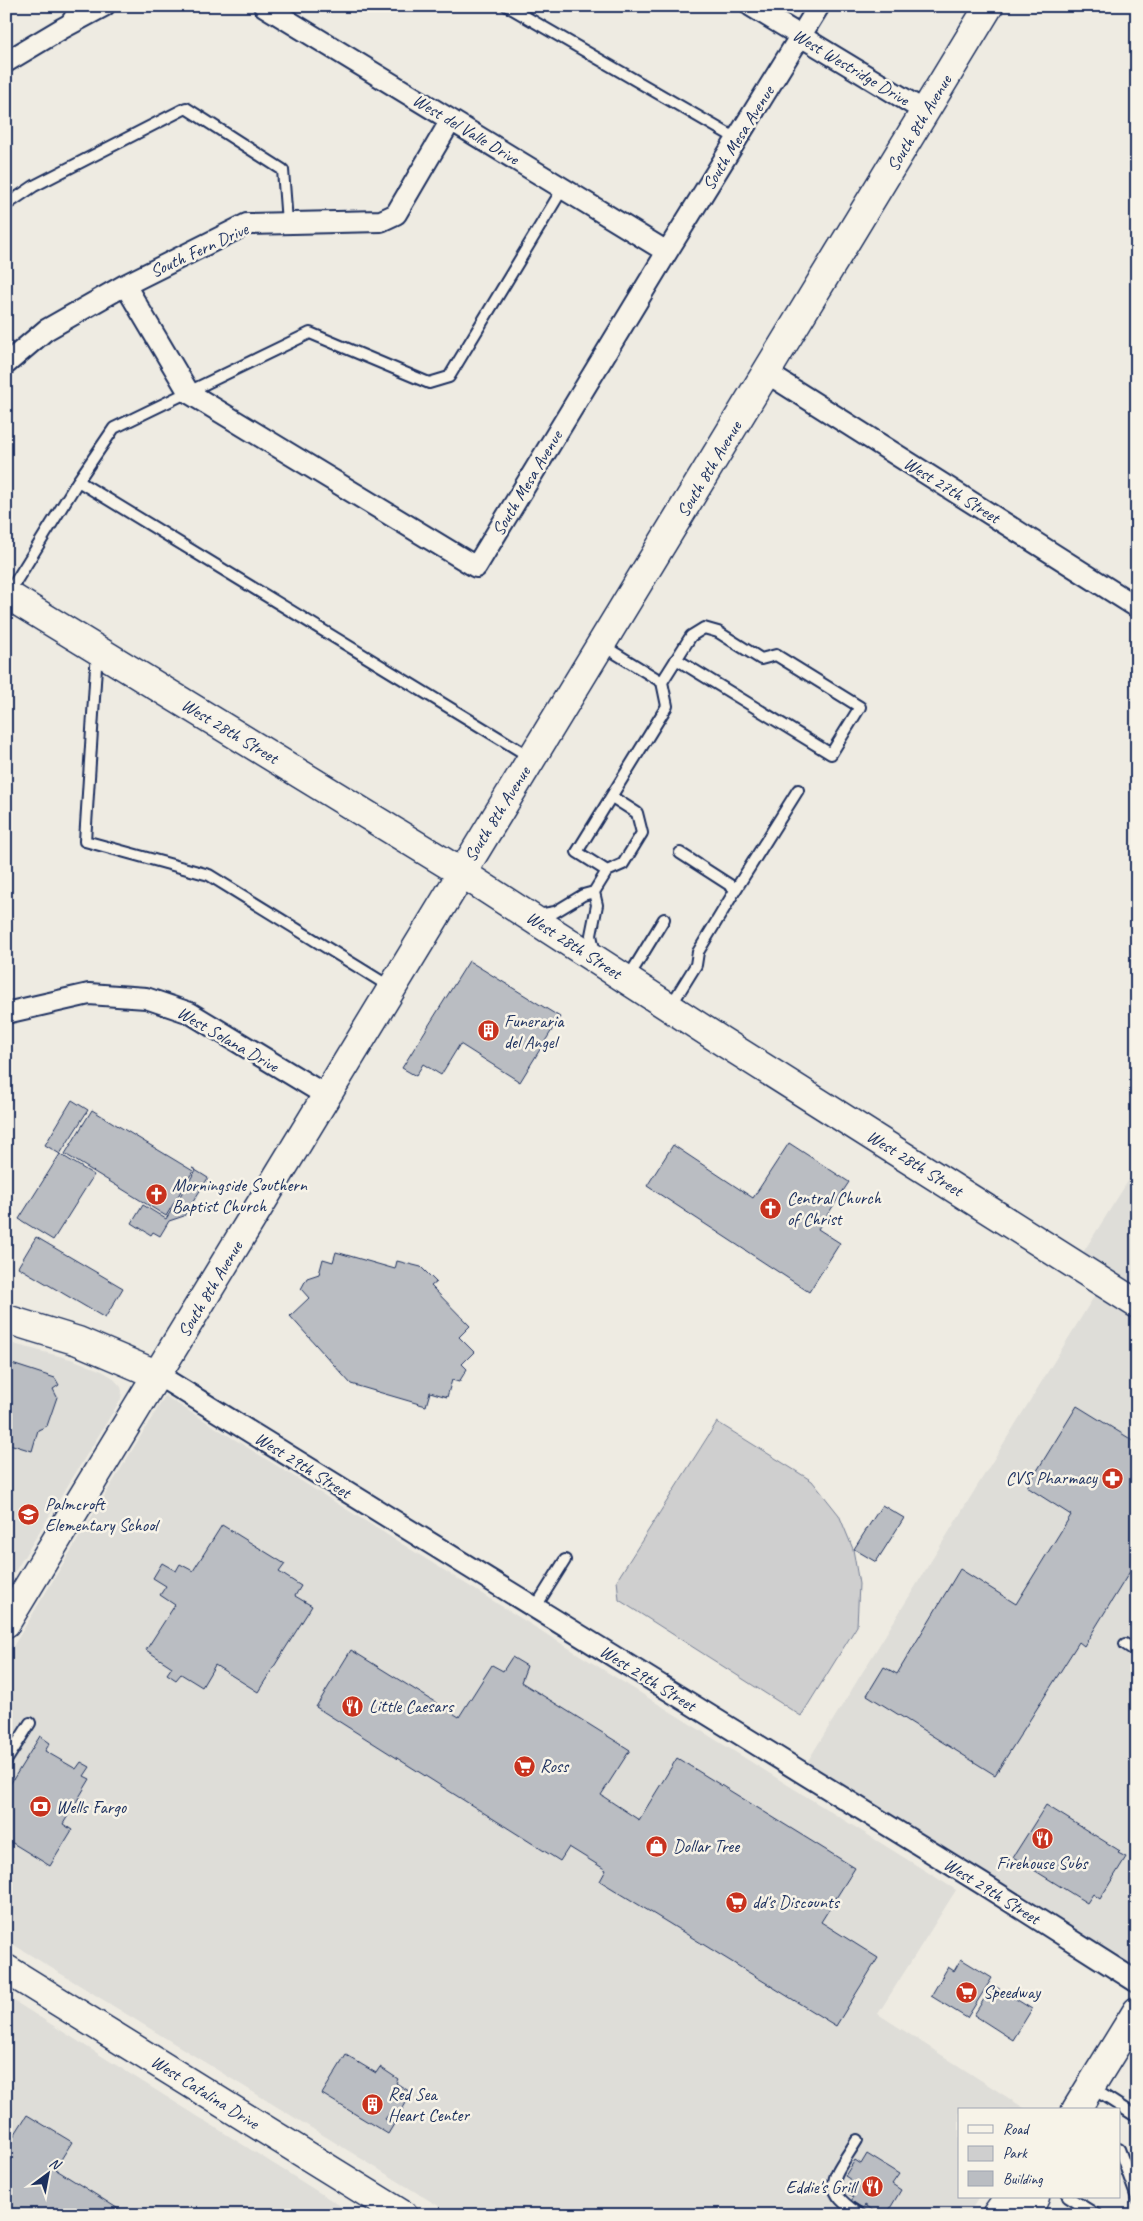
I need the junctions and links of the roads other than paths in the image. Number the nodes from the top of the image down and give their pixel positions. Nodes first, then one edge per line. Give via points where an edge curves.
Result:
1 (76, 6) edge
2 (104, 6) edge
3 (264, 6) edge
4 (507, 6) edge
5 (751, 6) edge
6 (819, 6) edge
7 (989, 6) edge
8 (63, 28) junction
9 (801, 36) junction
10 (6, 62) edge
11 (926, 112) junction
12 (451, 120) junction
13 (737, 139) junction
14 (563, 188) junction
15 (6, 205) edge
16 (288, 222) junction
17 (667, 252) junction
18 (125, 285) junction
19 (6, 364) edge
20 (767, 373) junction
21 (189, 393) junction
22 (78, 481) junction
23 (7, 594) edge
24 (1137, 607) edge
25 (601, 645) junction
26 (97, 650) junction
27 (676, 659) junction
28 (662, 682) junction
29 (532, 758) junction
30 (798, 790) dead end
31 (612, 797) junction
32 (680, 853) dead end
33 (607, 871) junction
34 (462, 872) junction
35 (736, 889) junction
36 (594, 892) junction
37 (530, 917) junction
38 (664, 919) dead end
39 (597, 959) junction
40 (627, 979) junction
41 (392, 988) junction
42 (670, 1007) junction
43 (6, 1013) edge
44 (327, 1096) junction
45 (1137, 1304) edge
46 (6, 1319) edge
47 (158, 1375) junction
48 (565, 1560) dead end
49 (535, 1608) junction
50 (6, 1623) edge
51 (1125, 1644) dead end
52 (1137, 1652) edge
53 (30, 1722) dead end
54 (6, 1761) edge
55 (6, 1969) edge
56 (1137, 1982) edge
57 (1137, 2012) edge
58 (1090, 2087) junction
59 (1077, 2108) edge
60 (1119, 2108) edge
61 (1120, 2109) edge
62 (1137, 2118) edge
63 (857, 2140) dead end
64 (1120, 2152) edge
65 (1008, 2198) edge
66 (1035, 2198) edge
67 (1070, 2198) edge
68 (1137, 2198) edge
69 (403, 2215) edge
70 (861, 2215) edge
71 (996, 2215) edge
72 (1027, 2215) edge
73 (1097, 2215) edge

1 - 8 lane
2 - 8 street
3 - 12 street, West del Valle Drive
4 - 13 lane
5 - 9 street, West Westridge Drive
6 - 9 street, South Mesa Avenue
7 - 11 street, South 8th Avenue
8 - 10 street
9 - 11 street, West Westridge Drive
9 - 13 street, South Mesa Avenue
11 - 20 street, South 8th Avenue
12 - 14 street, West del Valle Drive
12 - 16 street, South Fern Drive via 396,214 381,222
13 - 17 street, South Mesa Avenue
14 - 17 street, West del Valle Drive
14 - 21 lane via 449,377 429,383 310,333
15 - 16 lane via 34,186 186,108 283,170
16 - 18 street, South Fern Drive via 247,224
17 - 21 street, South Mesa Avenue via 476,567
18 - 19 street, South Fern Drive via 46,330
18 - 21 street, South Mesa Avenue
20 - 24 street, West 27th Street
20 - 25 street, South 8th Avenue
21 - 22 lane via 114,428
22 - 23 lane
22 - 29 lane
23 - 26 street, West 28th Street
25 - 28 lane
25 - 29 street, South 8th Avenue
26 - 34 street, West 28th Street
26 - 41 lane via 85,841 209,875
27 - 27 lane via 690,636 704,628 718,632 761,658 776,655 860,707 831,754
27 - 28 lane
28 - 31 lane via 667,706
29 - 34 street, South 8th Avenue
30 - 35 lane
31 - 33 lane via 577,852
31 - 33 lane via 637,813 642,833 623,864
32 - 35 lane
33 - 36 lane
34 - 37 street, West 28th Street
34 - 41 street, South 8th Avenue
35 - 42 lane
36 - 37 lane via 582,895 554,912
36 - 39 lane via 597,905 591,935
37 - 39 street, West 28th Street
38 - 40 lane
39 - 40 street, West 28th Street
40 - 42 street, West 28th Street
41 - 44 street, South 8th Avenue
42 - 45 street, West 28th Street
43 - 44 street, West Solana Drive via 89,994 146,998 190,1013
44 - 47 street, South 8th Avenue
46 - 47 street via 78,1341
47 - 49 street, West 29th Street
47 - 50 street, South 8th Avenue
48 - 49 lane
49 - 56 street, West 29th Street
51 - 52 lane
53 - 54 lane
55 - 69 street, West Catalina Drive
57 - 58 street
58 - 59 street
58 - 60 lane
61 - 62 lane
63 - 70 lane via 833,2186 838,2198
64 - 68 lane
65 - 71 street
66 - 72 street
67 - 73 lane

